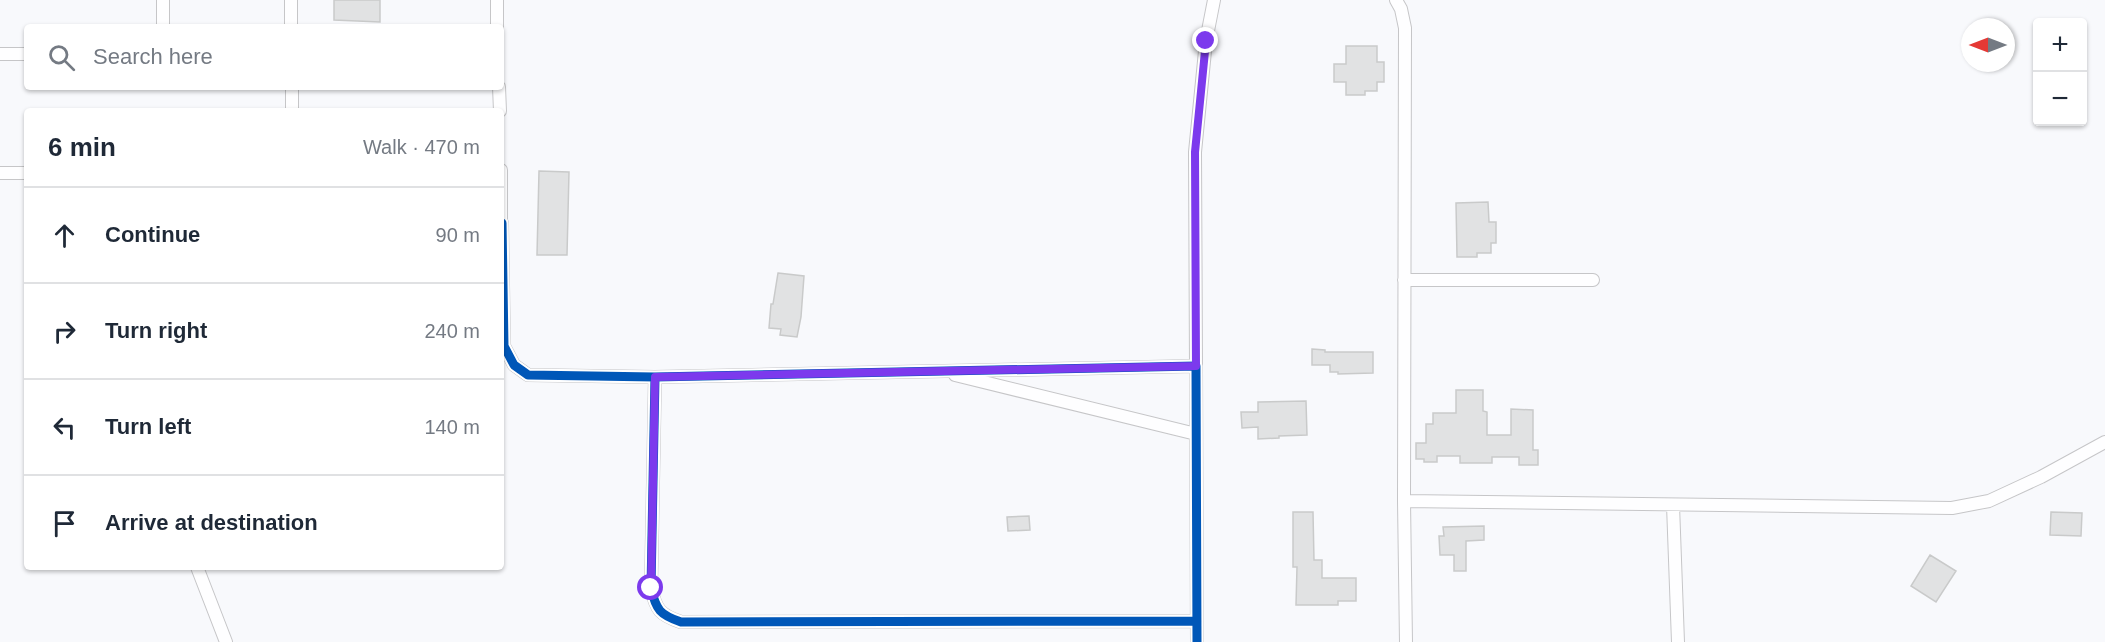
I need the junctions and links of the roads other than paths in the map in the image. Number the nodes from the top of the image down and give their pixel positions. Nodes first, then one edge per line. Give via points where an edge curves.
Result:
1 (163, 0) edge
2 (291, 0) edge
3 (497, 0) edge
4 (1214, 0) edge
5 (1396, 0) edge
6 (163, 24) edge
7 (291, 24) edge
8 (497, 24) edge
9 (0, 54) edge
10 (24, 54) edge
11 (292, 90) edge
12 (499, 90) edge
13 (292, 108) edge
14 (500, 108) edge
15 (24, 172) edge
16 (0, 173) edge
17 (1404, 280) junction
18 (1593, 280) dead end
19 (504, 346) edge
20 (1196, 366) junction
21 (939, 371) junction
22 (655, 377) junction
23 (1196, 434) junction
24 (2105, 442) edge
25 (1404, 501) junction
26 (1674, 505) junction
27 (198, 570) edge
28 (1197, 621) junction
29 (226, 642) edge
30 (1197, 642) edge
31 (1406, 642) edge
32 (1678, 642) edge

1 - 6 street
2 - 7 street
3 - 8 street
4 - 20 street via 1195,152
5 - 17 street via 1405,28
9 - 10 street
11 - 13 street
12 - 14 street
15 - 16 street
17 - 18 street
17 - 25 street
19 - 22 street via 513,365 528,375
20 - 21 street
20 - 23 street
21 - 22 street
21 - 23 street
22 - 28 street via 651,588 655,606 667,618 681,622
23 - 28 street
24 - 26 street via 1989,501 1952,508
25 - 26 street
25 - 31 street
26 - 32 street
27 - 29 street
28 - 30 street

